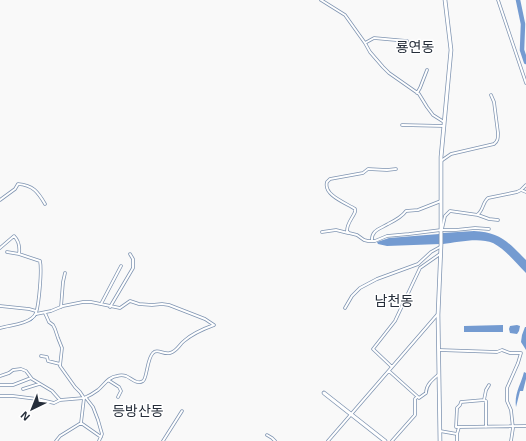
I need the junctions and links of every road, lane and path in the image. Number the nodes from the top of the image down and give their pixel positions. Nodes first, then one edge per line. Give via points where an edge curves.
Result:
1 (321, 0) edge
2 (445, 0) edge
3 (498, 0) edge
4 (407, 41) dead end
5 (365, 43) junction
6 (427, 70) dead end
7 (526, 82) edge
8 (417, 92) junction
9 (490, 96) dead end
10 (444, 124) junction
11 (402, 125) dead end
12 (441, 161) junction
13 (396, 169) dead end
14 (526, 185) edge
15 (521, 190) junction
16 (526, 192) edge
17 (0, 200) edge
18 (441, 200) junction
19 (45, 204) dead end
20 (476, 215) junction
21 (498, 220) dead end
22 (489, 229) dead end
23 (441, 231) junction
24 (322, 232) dead end
25 (349, 233) junction
26 (372, 241) junction
27 (441, 246) junction
28 (0, 248) edge
29 (7, 252) dead end
30 (19, 254) junction
31 (130, 254) dead end
32 (441, 254) junction
33 (418, 264) junction
34 (121, 266) dead end
35 (420, 268) junction
36 (65, 273) dead end
37 (101, 304) junction
38 (0, 306) edge
39 (62, 307) junction
40 (110, 307) junction
41 (345, 308) dead end
42 (45, 312) junction
43 (36, 313) junction
44 (438, 314) junction
45 (0, 328) edge
46 (439, 350) junction
47 (41, 356) dead end
48 (60, 364) junction
49 (392, 367) junction
50 (389, 371) junction
51 (440, 374) junction
52 (0, 376) edge
53 (31, 378) junction
54 (108, 380) junction
55 (39, 384) junction
56 (0, 385) edge
57 (489, 385) dead end
58 (23, 390) dead end
59 (324, 393) dead end
60 (0, 396) edge
61 (118, 397) dead end
62 (417, 397) junction
63 (85, 398) junction
64 (60, 400) junction
65 (484, 400) junction
66 (182, 411) dead end
67 (351, 415) junction
68 (81, 423) junction
69 (513, 426) junction
70 (526, 426) edge
71 (459, 427) junction
72 (486, 427) junction
73 (440, 431) junction
74 (457, 434) junction
75 (267, 435) dead end
76 (101, 437) junction
77 (56, 441) edge
78 (100, 441) edge
79 (163, 441) edge
80 (275, 441) edge
81 (328, 441) edge
82 (385, 441) edge
83 (392, 441) edge
84 (440, 441) edge
85 (457, 441) edge
86 (511, 441) edge

1 - 5 street via 345,15
2 - 10 main road via 451,50
3 - 7 street
4 - 5 street via 374,38
5 - 8 street via 389,72
6 - 8 street
8 - 10 street via 433,115
9 - 12 street via 494,102 498,134 496,142 451,154
10 - 11 street
10 - 12 main road
12 - 18 main road
13 - 25 street via 368,169 363,174 330,179 327,182 326,188 334,196 355,209 348,223
14 - 15 street
15 - 16 street
15 - 20 street via 486,199
17 - 19 street via 18,184 27,184 39,194
18 - 23 main road
18 - 26 street via 418,210 406,211 393,222 376,230
20 - 21 street
20 - 23 street via 450,211 445,216
22 - 23 street
23 - 26 street via 387,236
23 - 27 main road
24 - 25 street via 336,230
25 - 26 street
27 - 32 main road
27 - 33 street
28 - 30 street via 14,236 19,246
29 - 30 street
30 - 43 street via 40,261
31 - 40 street via 133,268
32 - 35 street
32 - 44 main road
33 - 35 street
33 - 41 street via 360,288
34 - 37 street
35 - 49 street via 395,321 373,350
36 - 39 street
37 - 39 street via 83,302
37 - 40 street
38 - 43 street via 29,309
39 - 42 street
40 - 54 street via 120,308 130,301 139,304 166,304 214,325 190,336 170,353 153,352 142,382 121,375
42 - 43 street
42 - 48 street via 62,348
43 - 45 street via 25,322
44 - 46 main road
44 - 49 street
46 - 51 main road
46 - 69 street via 502,350 521,353 507,388 507,402
47 - 48 street
48 - 63 street
49 - 50 street
50 - 62 street
50 - 67 street
51 - 62 street via 432,380 426,393
51 - 73 main road
52 - 53 street via 20,369 26,371
53 - 55 street
53 - 56 street via 13,385
54 - 61 street via 120,388
54 - 63 street
55 - 58 street
55 - 64 street via 52,391
57 - 65 street
59 - 67 main road
60 - 64 street via 54,403
62 - 83 street via 415,415
63 - 64 street
63 - 68 street
63 - 76 street via 93,407
65 - 71 street via 461,402 457,408 456,427
65 - 72 street
66 - 79 street
67 - 81 street
67 - 82 main road
68 - 76 street
68 - 77 street
69 - 70 street
69 - 72 street
69 - 86 street
71 - 72 street
71 - 74 street
73 - 74 street
73 - 84 main road
74 - 85 street
75 - 80 street
76 - 78 street

